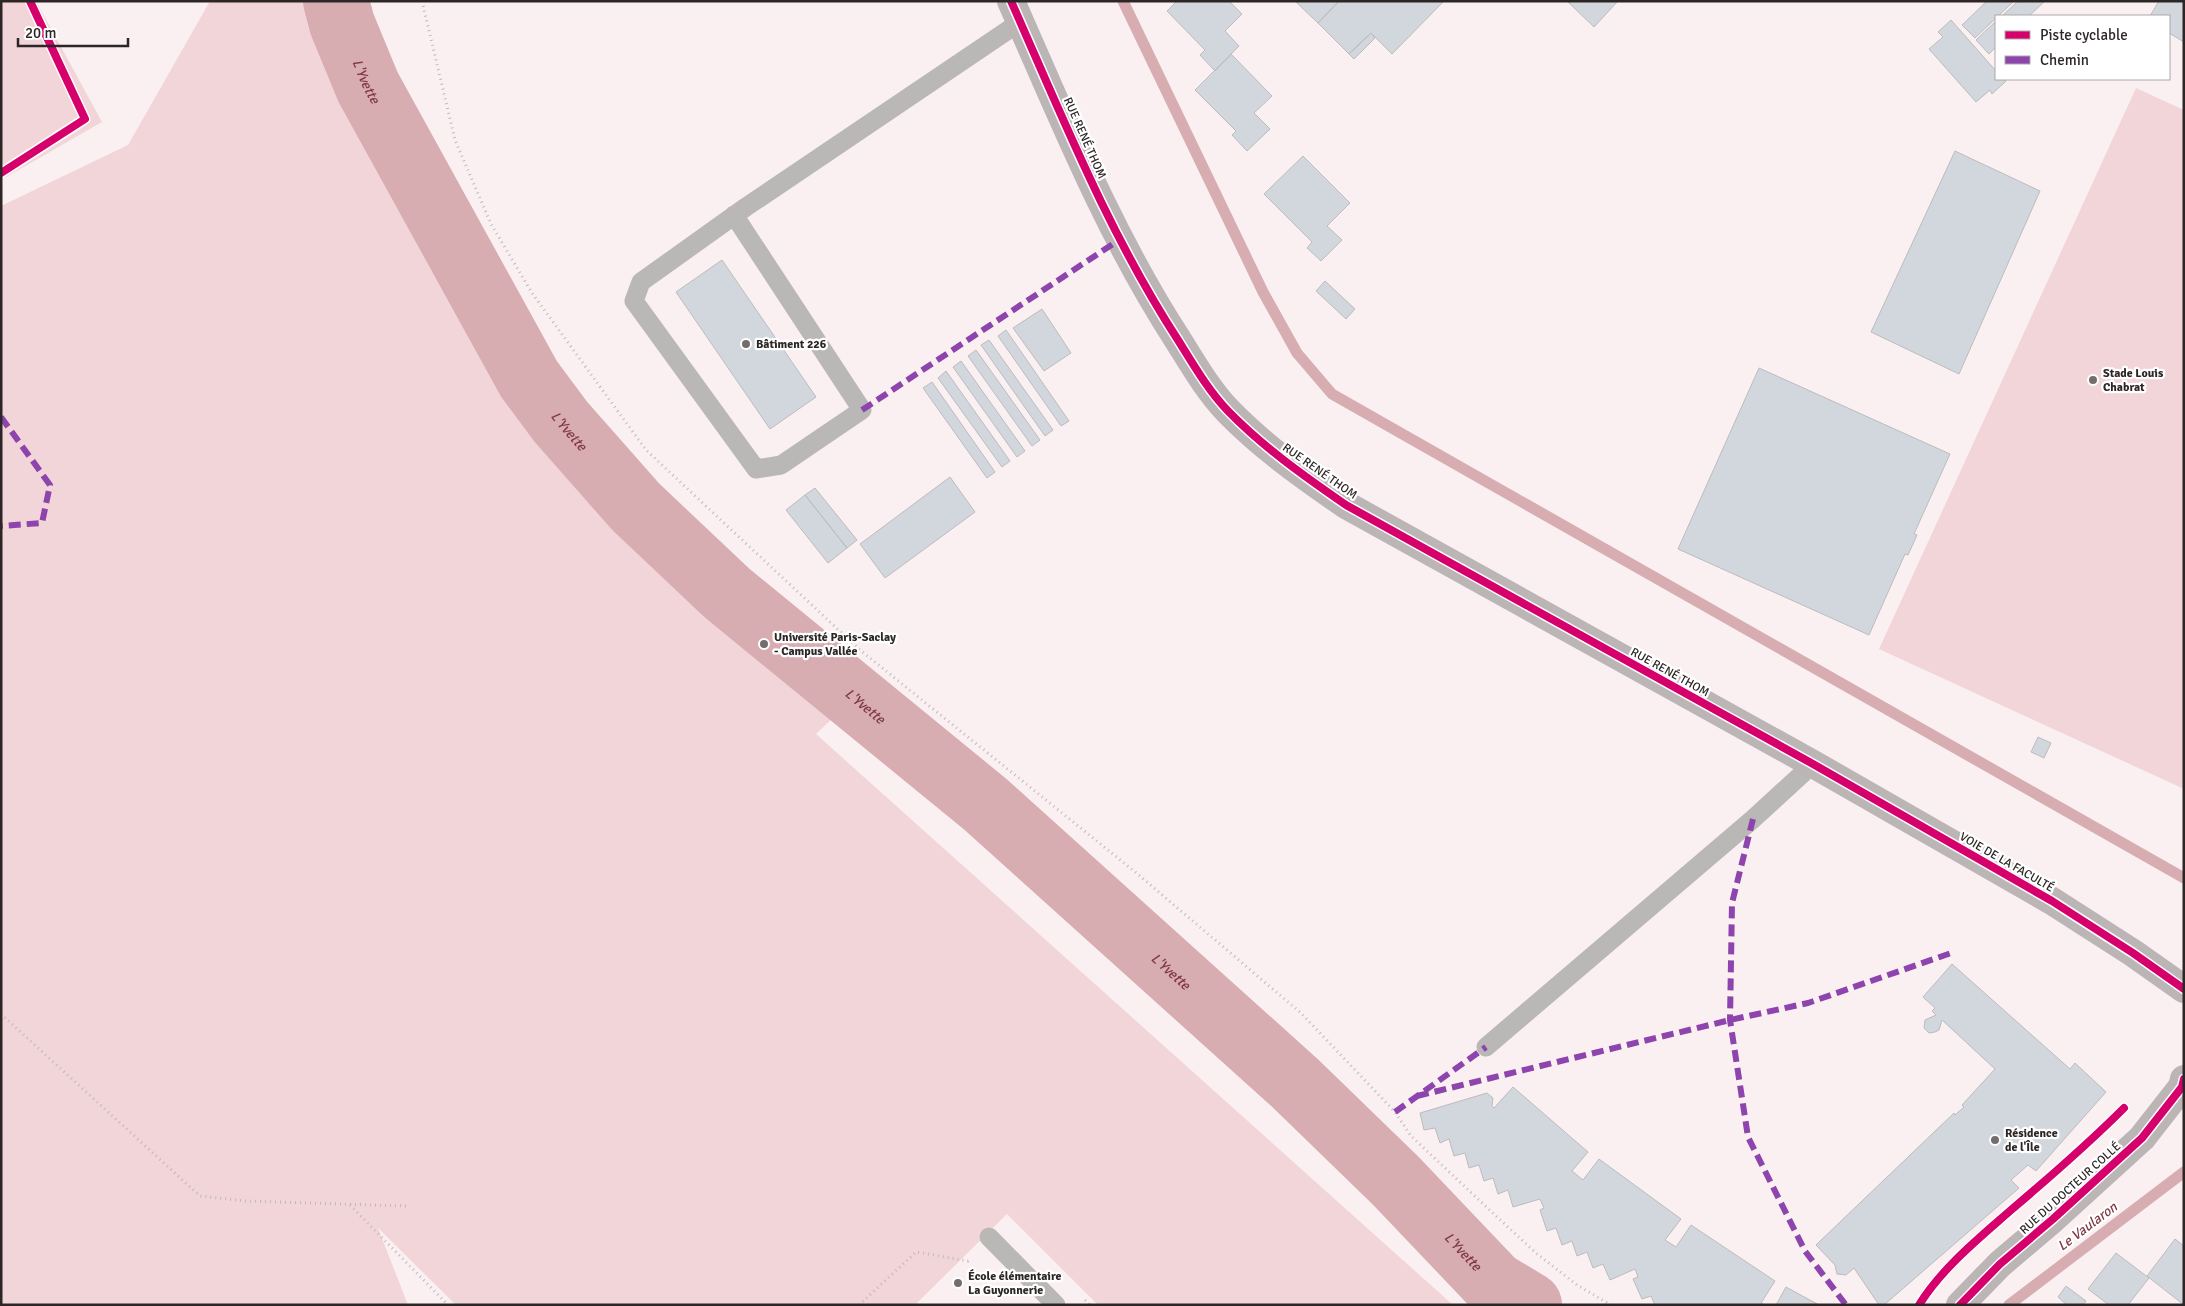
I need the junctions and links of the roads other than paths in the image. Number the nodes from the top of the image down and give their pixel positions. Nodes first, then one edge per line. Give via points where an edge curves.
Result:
1 (1016, 11) edge
2 (734, 215) junction
3 (1813, 764) junction
4 (2184, 989) edge
5 (1486, 1047) dead end
6 (2184, 1079) edge
7 (989, 1237) dead end
8 (1056, 1305) edge
9 (1960, 1305) edge

1 - 2 lane
1 - 3 main road, RUE RENÉ THOM via 1133,266 1201,376 1226,409 1254,436 1288,465 1346,505
2 - 2 lane via 862,410 781,465 756,469 634,301 641,282
3 - 4 main road, VOIE DE LA FACULTÉ via 2052,901
3 - 5 lane
6 - 9 main road, RUE DU DOCTEUR COLLÉ via 2182,1087 2142,1138 2000,1264
7 - 8 lane

